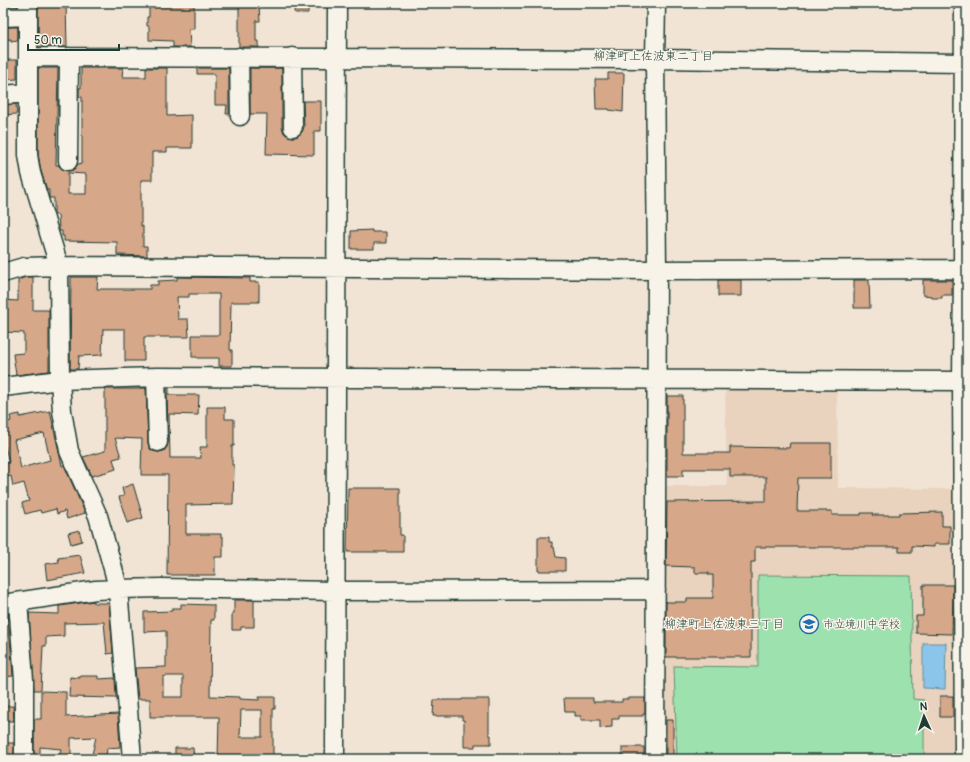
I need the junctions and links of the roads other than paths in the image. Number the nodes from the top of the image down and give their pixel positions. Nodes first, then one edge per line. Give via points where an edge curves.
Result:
1 (337, 3) edge
2 (656, 3) edge
3 (964, 3) edge
4 (28, 9) edge
5 (3, 17) edge
6 (29, 57) junction
7 (69, 57) junction
8 (239, 57) junction
9 (292, 57) junction
10 (338, 57) junction
11 (655, 59) junction
12 (964, 62) junction
13 (28, 93) junction
14 (3, 95) edge
15 (240, 116) dead end
16 (294, 127) dead end
17 (68, 161) dead end
18 (59, 266) junction
19 (336, 268) junction
20 (965, 269) edge
21 (657, 270) junction
22 (3, 273) edge
23 (156, 377) junction
24 (336, 378) junction
25 (656, 379) junction
26 (60, 380) junction
27 (962, 381) junction
28 (3, 387) edge
29 (158, 442) dead end
30 (118, 589) junction
31 (656, 590) junction
32 (335, 591) junction
33 (10, 603) edge
34 (24, 759) edge
35 (132, 759) edge
36 (334, 759) edge
37 (655, 759) edge
38 (964, 759) edge

1 - 10 street
2 - 11 street
3 - 12 street
4 - 5 street
4 - 6 street
6 - 7 street
6 - 13 street
7 - 8 street
7 - 17 street
8 - 9 street
8 - 15 street
9 - 10 street
9 - 16 street
10 - 11 street
10 - 19 street
11 - 12 street
11 - 21 street
12 - 20 street
13 - 14 street
13 - 18 street via 28,155 31,173
18 - 19 street
18 - 22 street via 24,267
18 - 26 street
19 - 21 street
19 - 24 street
20 - 21 street
20 - 27 street
21 - 25 street
23 - 24 street
23 - 26 street
23 - 29 street
24 - 25 street
24 - 32 street
25 - 27 street
25 - 31 street
26 - 28 street
26 - 30 street via 69,451 98,516
27 - 38 street
30 - 32 street
30 - 33 street
30 - 35 street
31 - 32 street
31 - 37 street
32 - 36 street
33 - 34 street via 24,680

